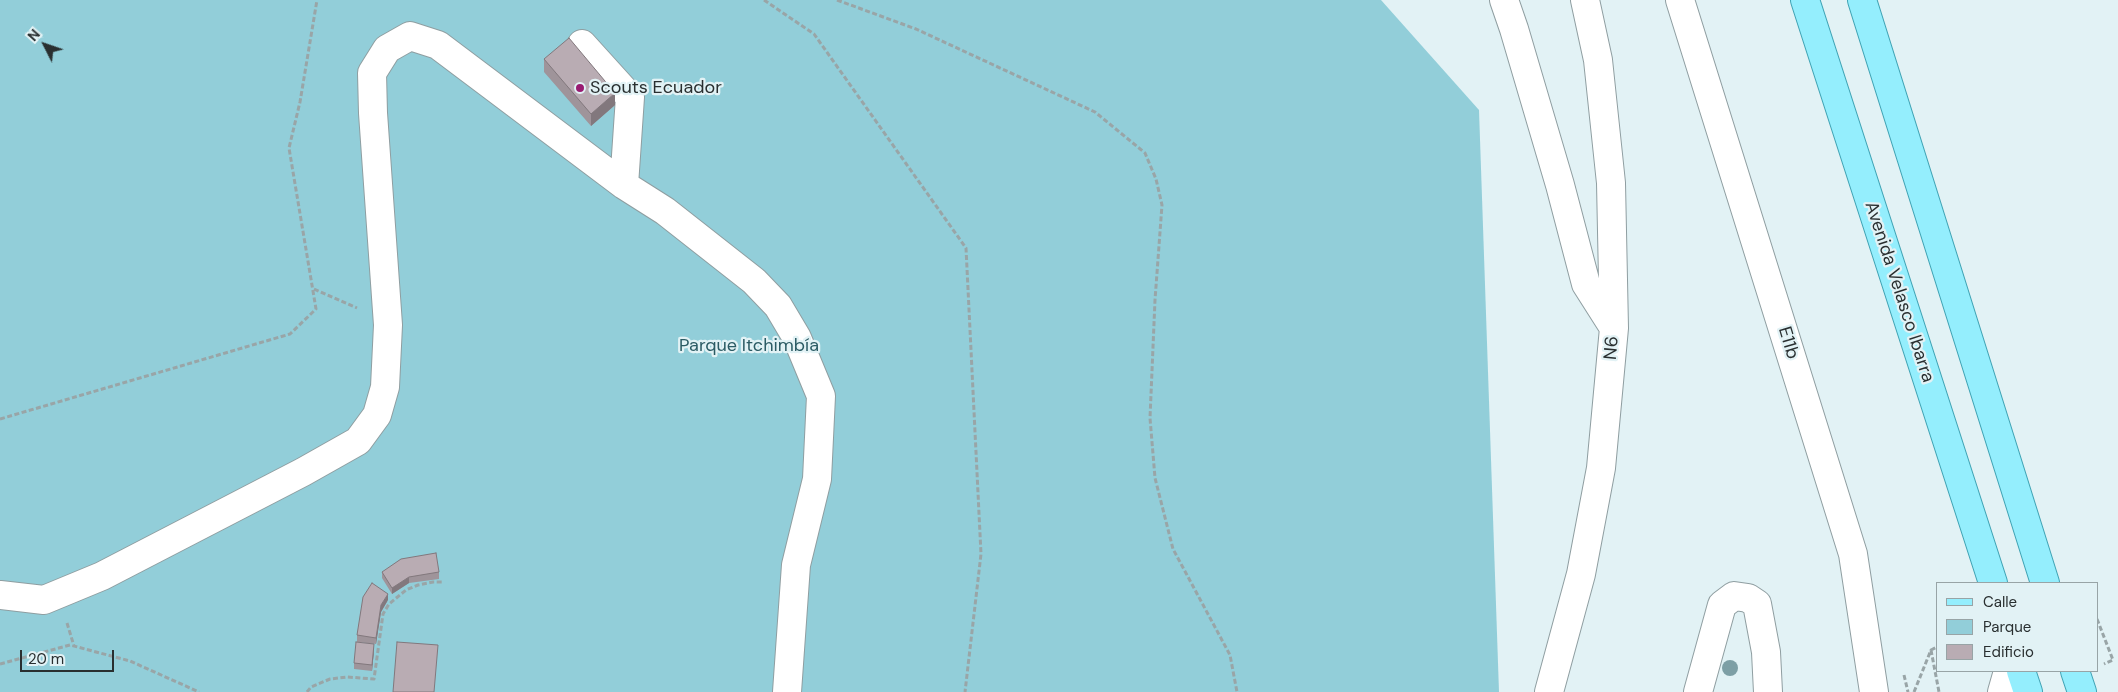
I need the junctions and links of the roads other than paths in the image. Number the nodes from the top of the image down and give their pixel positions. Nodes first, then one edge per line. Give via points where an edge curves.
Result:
1 (1504, 0) edge
2 (1585, 0) edge
3 (1680, 0) edge
4 (1805, 0) edge
5 (1862, 0) edge
6 (582, 44) dead end
7 (624, 185) junction
8 (1614, 328) junction
9 (1993, 582) edge
10 (2045, 582) edge
11 (0, 595) edge
12 (2008, 672) edge
13 (2021, 672) edge
14 (2075, 672) edge
15 (787, 692) edge
16 (1549, 692) edge
17 (1698, 692) edge
18 (1768, 692) edge
19 (1874, 692) edge
20 (2002, 692) edge
21 (2028, 692) edge
22 (2082, 692) edge

1 - 8 street via 1586,284
2 - 8 street, N6 via 1598,60 1611,183
3 - 19 street, E11b via 1853,554
4 - 9 main road, Avenida Velasco Ibarra
5 - 10 main road
6 - 7 street via 630,97
7 - 11 street via 438,45 410,36 387,49 372,74 388,308 385,387 377,415 358,441 102,576 44,600
7 - 15 street via 665,211 754,281 778,306 797,338 821,396 817,479 796,565
8 - 16 street, N6 via 1601,468 1581,574
12 - 20 street
13 - 21 main road
14 - 22 main road
17 - 18 street via 1722,605 1734,596 1748,598 1758,604 1766,652

